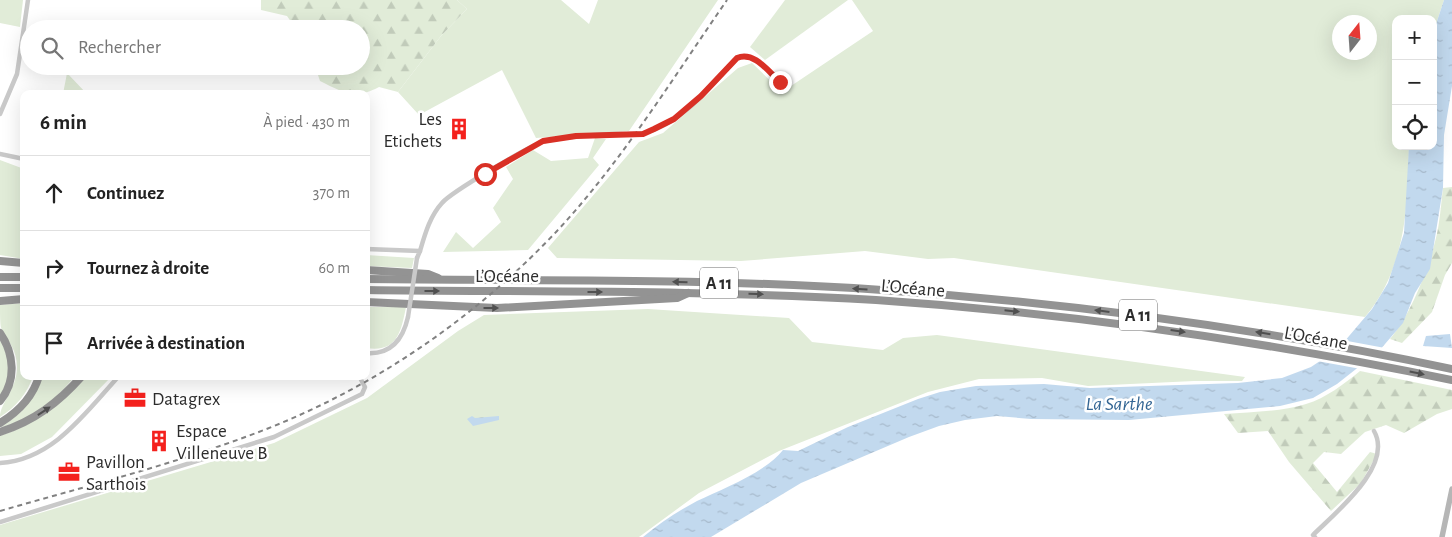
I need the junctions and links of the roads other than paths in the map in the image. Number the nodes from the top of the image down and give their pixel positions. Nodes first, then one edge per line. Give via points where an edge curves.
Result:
1 (28, 0) edge
2 (25, 20) edge
3 (20, 54) edge
4 (780, 82) dead end
5 (0, 114) edge
6 (0, 154) edge
7 (20, 158) edge
8 (370, 248) edge
9 (420, 250) junction
10 (0, 261) edge
11 (20, 263) edge
12 (370, 270) edge
13 (0, 277) edge
14 (20, 277) edge
15 (370, 279) edge
16 (442, 280) junction
17 (0, 288) edge
18 (20, 288) edge
19 (370, 290) edge
20 (690, 293) junction
21 (20, 299) edge
22 (0, 301) edge
23 (370, 302) edge
24 (0, 333) edge
25 (370, 353) edge
26 (1452, 369) edge
27 (36, 380) edge
28 (78, 380) edge
29 (115, 380) edge
30 (361, 380) edge
31 (1452, 380) edge
32 (0, 401) edge
33 (0, 423) edge
34 (1374, 431) dead end
35 (0, 432) edge
36 (0, 463) edge
37 (1452, 489) edge
38 (0, 522) edge
39 (1315, 537) edge
40 (1442, 537) edge

1 - 2 street
3 - 5 street via 17,74
4 - 9 street via 751,56 745,55 737,58 674,119 643,134 576,136 543,141 459,189 442,203 426,228
6 - 7 street
8 - 9 street
9 - 25 street, bridge via 402,336 386,351
10 - 11 highway
12 - 16 highway via 428,274
13 - 14 highway
15 - 16 highway, L’Océane / A 11
26 -> 16 highway, L’Océane / A 11 via 1311,341 1160,318 963,296 734,283
17 - 18 highway
19 -> 20 highway, L’Océane / A 11
23 -> 20 highway via 506,308 677,298
20 -> 31 highway, L’Océane / A 11 via 903,302 1126,324 1301,351
21 - 22 highway
24 - 32 highway via 12,357 10,382
27 - 33 highway via 28,400
35 -> 28 highway via 44,412
29 - 36 street via 54,443 22,459
30 - 38 street via 365,387 362,394 274,437
34 - 39 street via 1379,438 1379,451 1363,484 1313,535
37 - 40 street

